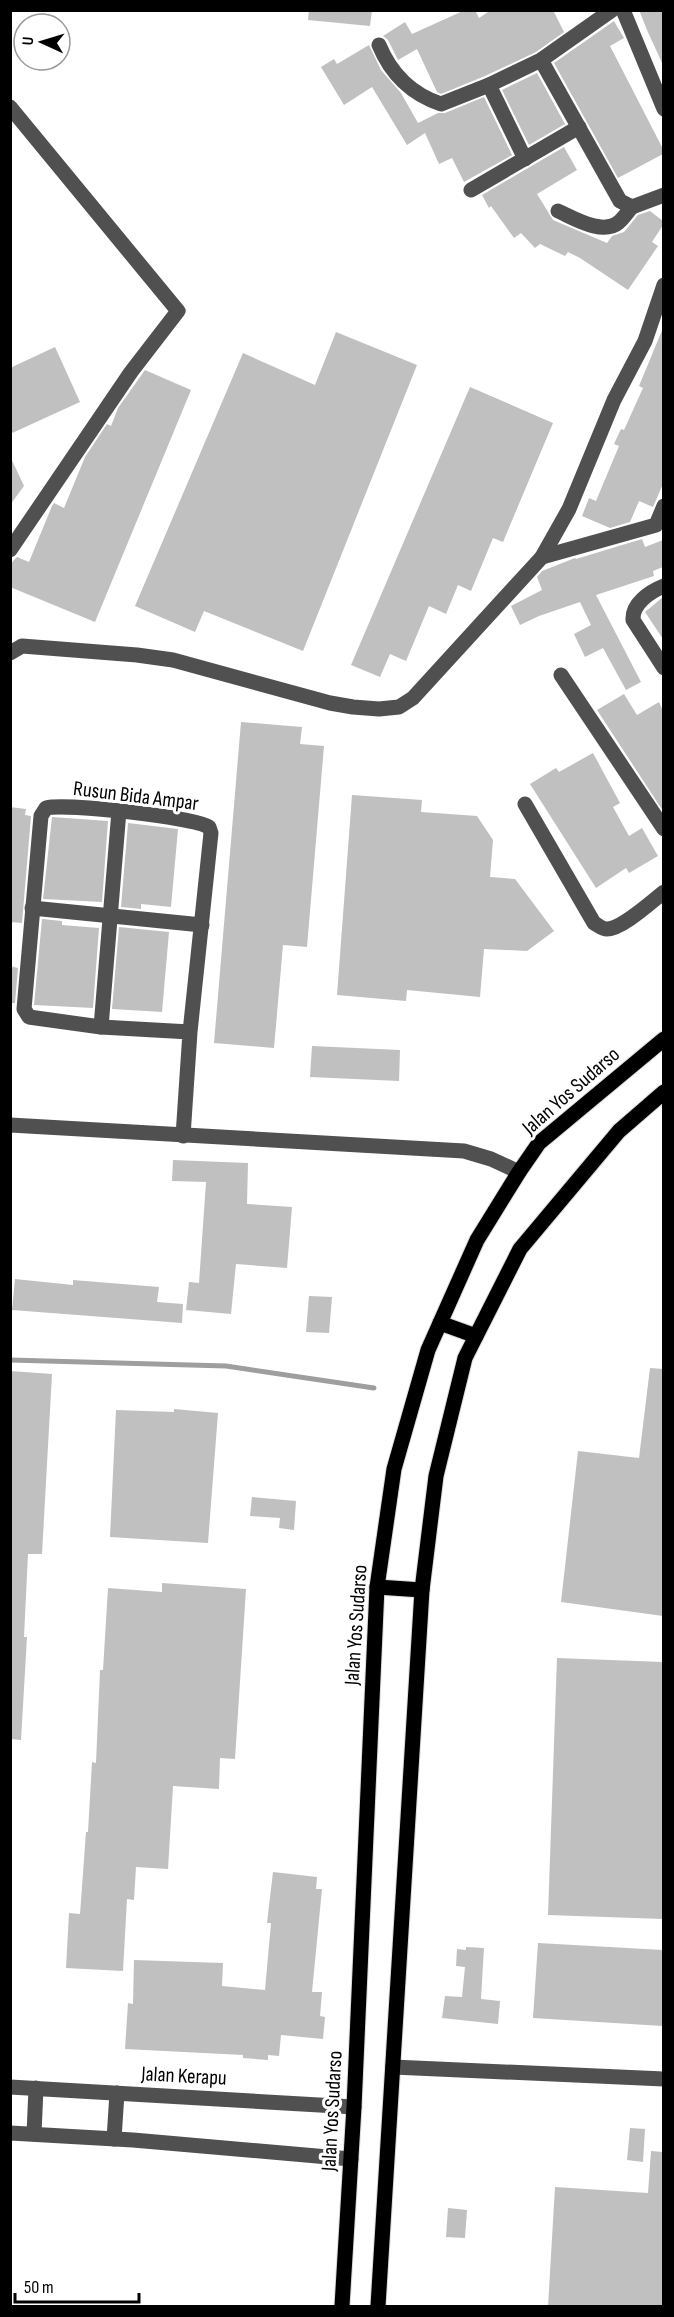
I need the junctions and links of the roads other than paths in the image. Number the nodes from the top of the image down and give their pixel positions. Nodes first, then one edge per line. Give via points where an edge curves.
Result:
1 (612, 10) edge
2 (623, 10) edge
3 (379, 45) dead end
4 (541, 60) junction
5 (489, 85) junction
6 (10, 107) edge
7 (663, 109) edge
8 (579, 127) junction
9 (525, 159) junction
10 (471, 190) dead end
11 (663, 195) edge
12 (632, 207) junction
13 (558, 211) dead end
14 (663, 285) edge
15 (663, 506) edge
16 (660, 524) edge
17 (10, 550) edge
18 (542, 557) junction
19 (663, 586) edge
20 (10, 653) edge
21 (663, 668) edge
22 (561, 675) dead end
23 (525, 804) dead end
24 (119, 811) junction
25 (663, 829) edge
26 (663, 892) edge
27 (32, 908) junction
28 (110, 916) junction
29 (202, 925) junction
30 (101, 1027) junction
31 (190, 1032) junction
32 (663, 1039) edge
33 (663, 1092) edge
34 (10, 1125) edge
35 (183, 1136) junction
36 (519, 1172) junction
37 (440, 1323) junction
38 (476, 1336) junction
39 (377, 1587) junction
40 (422, 1590) junction
41 (393, 2067) junction
42 (663, 2079) edge
43 (10, 2087) edge
44 (36, 2088) junction
45 (117, 2093) junction
46 (354, 2107) junction
47 (10, 2133) edge
48 (34, 2134) junction
49 (114, 2139) junction
50 (351, 2159) junction
51 (342, 2307) edge
52 (378, 2307) edge

1 - 4 street
2 - 7 street
3 - 5 street via 386,63 400,80 441,104
4 - 5 street
4 - 8 street
5 - 9 street
6 - 17 street via 178,311 131,372
8 - 9 street
8 - 12 street via 620,201
9 - 10 street
11 - 12 street
12 - 13 street via 609,227 587,224
14 - 18 street via 645,341 614,400 569,509
15 - 16 street
16 - 18 street
18 - 20 street via 412,698 399,706 379,709 330,703 173,660 137,654 22,646
19 - 21 street via 635,607 633,620
22 - 25 street
23 - 26 street via 594,923 609,929 619,925
24 - 27 street, Rusun Bida Ampar via 50,807 43,811
24 - 28 street
24 - 29 street, Rusun Bida Ampar via 193,821 209,827 212,833
27 - 28 street
27 - 30 street, Rusun Bida Ampar via 24,1009 29,1017
28 - 29 street
28 - 30 street
29 - 31 street, Rusun Bida Ampar
30 - 31 street, Rusun Bida Ampar
31 - 35 street, Rusun Bida Ampar
32 - 36 main road, Jalan Yos Sudarso via 539,1143
33 - 38 main road via 619,1131 520,1249
34 - 35 street
35 - 36 street via 464,1151
36 - 37 main road, Jalan Yos Sudarso via 477,1240
37 - 38 main road
37 - 39 main road, Jalan Yos Sudarso via 428,1350 394,1469
38 - 40 main road via 465,1358 436,1476
39 - 40 main road
39 - 46 main road, Jalan Yos Sudarso
40 - 41 main road
41 - 42 street
41 - 52 main road
43 - 44 street, Jalan Kerapu
44 - 45 street, Jalan Kerapu
44 - 48 street
45 - 46 street, Jalan Kerapu
45 - 49 street
46 - 50 main road, Jalan Yos Sudarso
47 - 48 street
48 - 49 street
49 - 50 street
50 - 51 main road, Jalan Yos Sudarso

